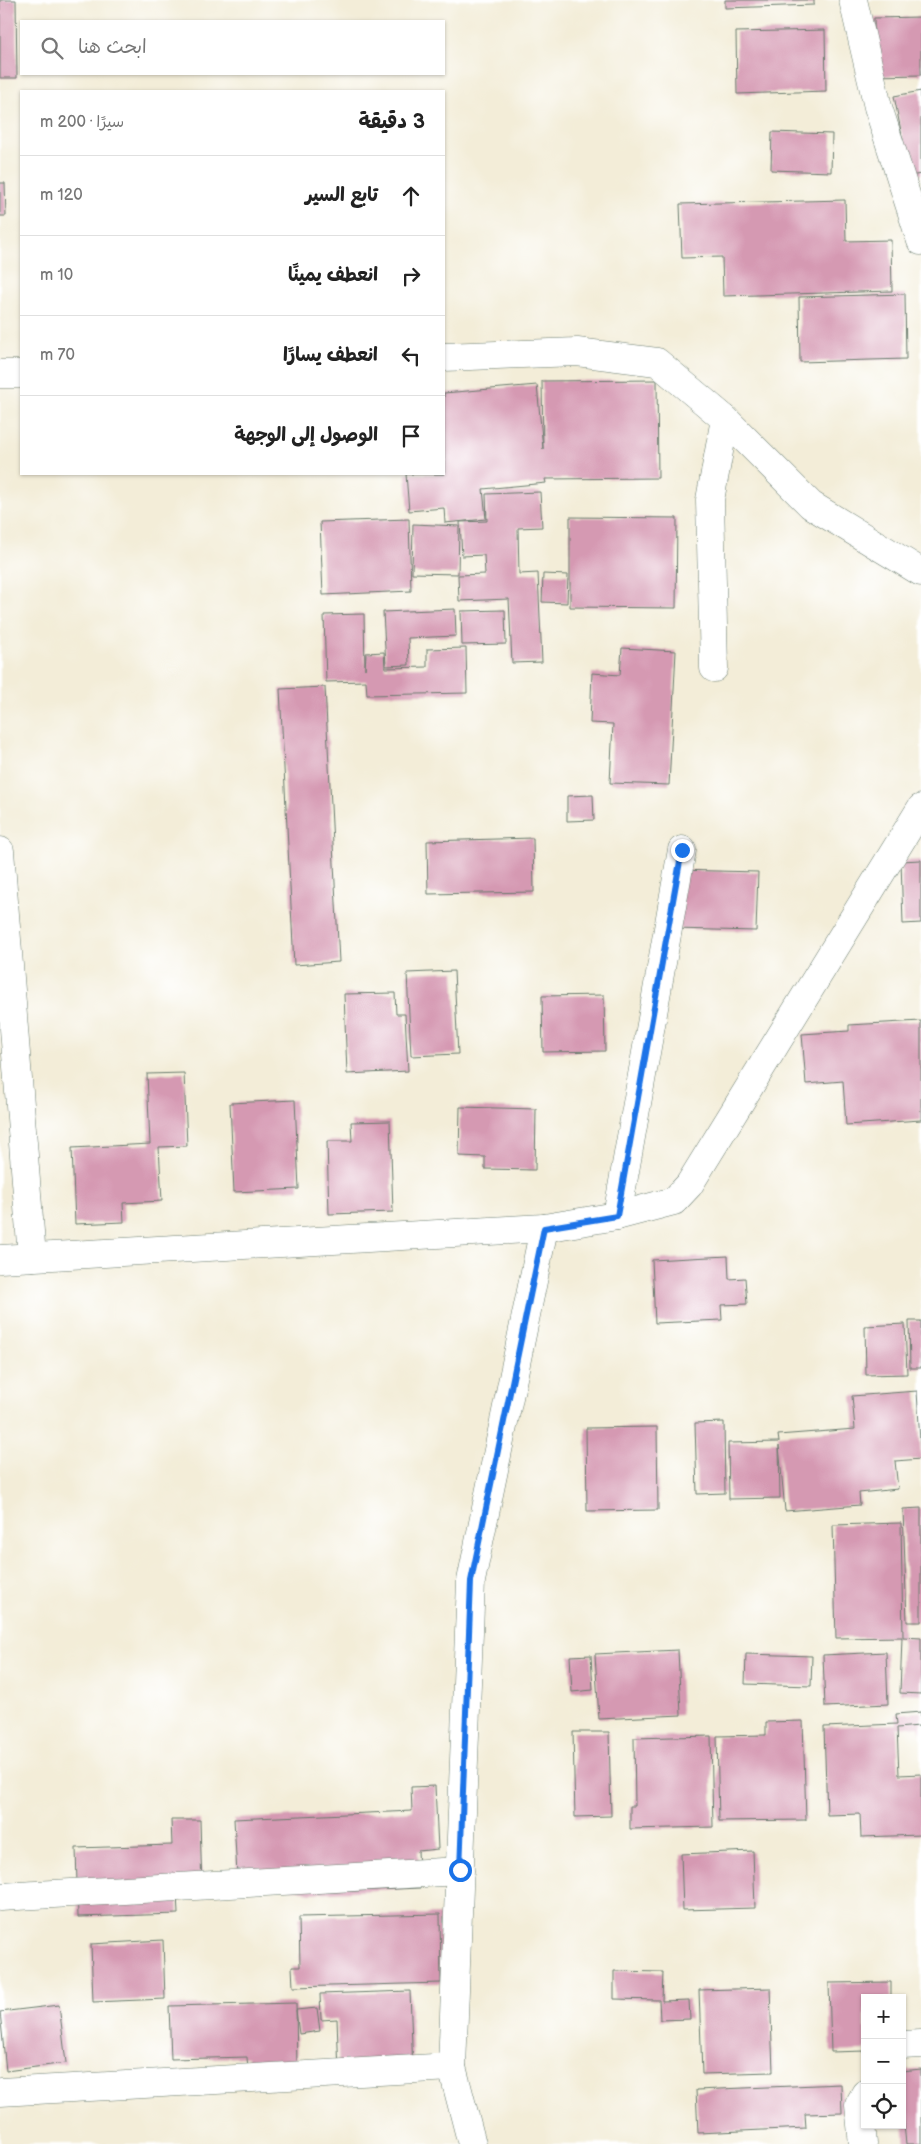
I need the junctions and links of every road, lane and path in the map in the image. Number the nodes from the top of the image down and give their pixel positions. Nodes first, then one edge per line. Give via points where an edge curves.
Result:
1 (853, 0) edge
2 (921, 241) edge
3 (445, 357) edge
4 (0, 374) edge
5 (20, 374) edge
6 (725, 419) junction
7 (921, 572) edge
8 (714, 668) dead end
9 (921, 808) edge
10 (682, 850) dead end
11 (0, 852) edge
12 (617, 1216) junction
13 (544, 1228) junction
14 (32, 1257) junction
15 (0, 1259) edge
16 (460, 1870) junction
17 (0, 1897) edge
18 (921, 2044) edge
19 (906, 2045) edge
20 (452, 2067) junction
21 (0, 2092) edge
22 (861, 2101) edge
23 (861, 2121) edge
24 (862, 2129) edge
25 (472, 2144) edge
26 (864, 2144) edge

1 - 2 street via 878,107
3 - 6 street via 577,352 656,362
4 - 5 street
6 - 7 street via 811,505
6 - 8 street via 710,500
9 - 12 street via 689,1186 674,1201
10 - 12 street
11 - 14 street
12 - 13 street
13 - 14 street
13 - 16 street via 471,1581
14 - 15 street
16 - 17 street
16 - 20 street
18 - 19 street
20 - 21 street
20 - 25 street
22 - 23 street
24 - 26 street

